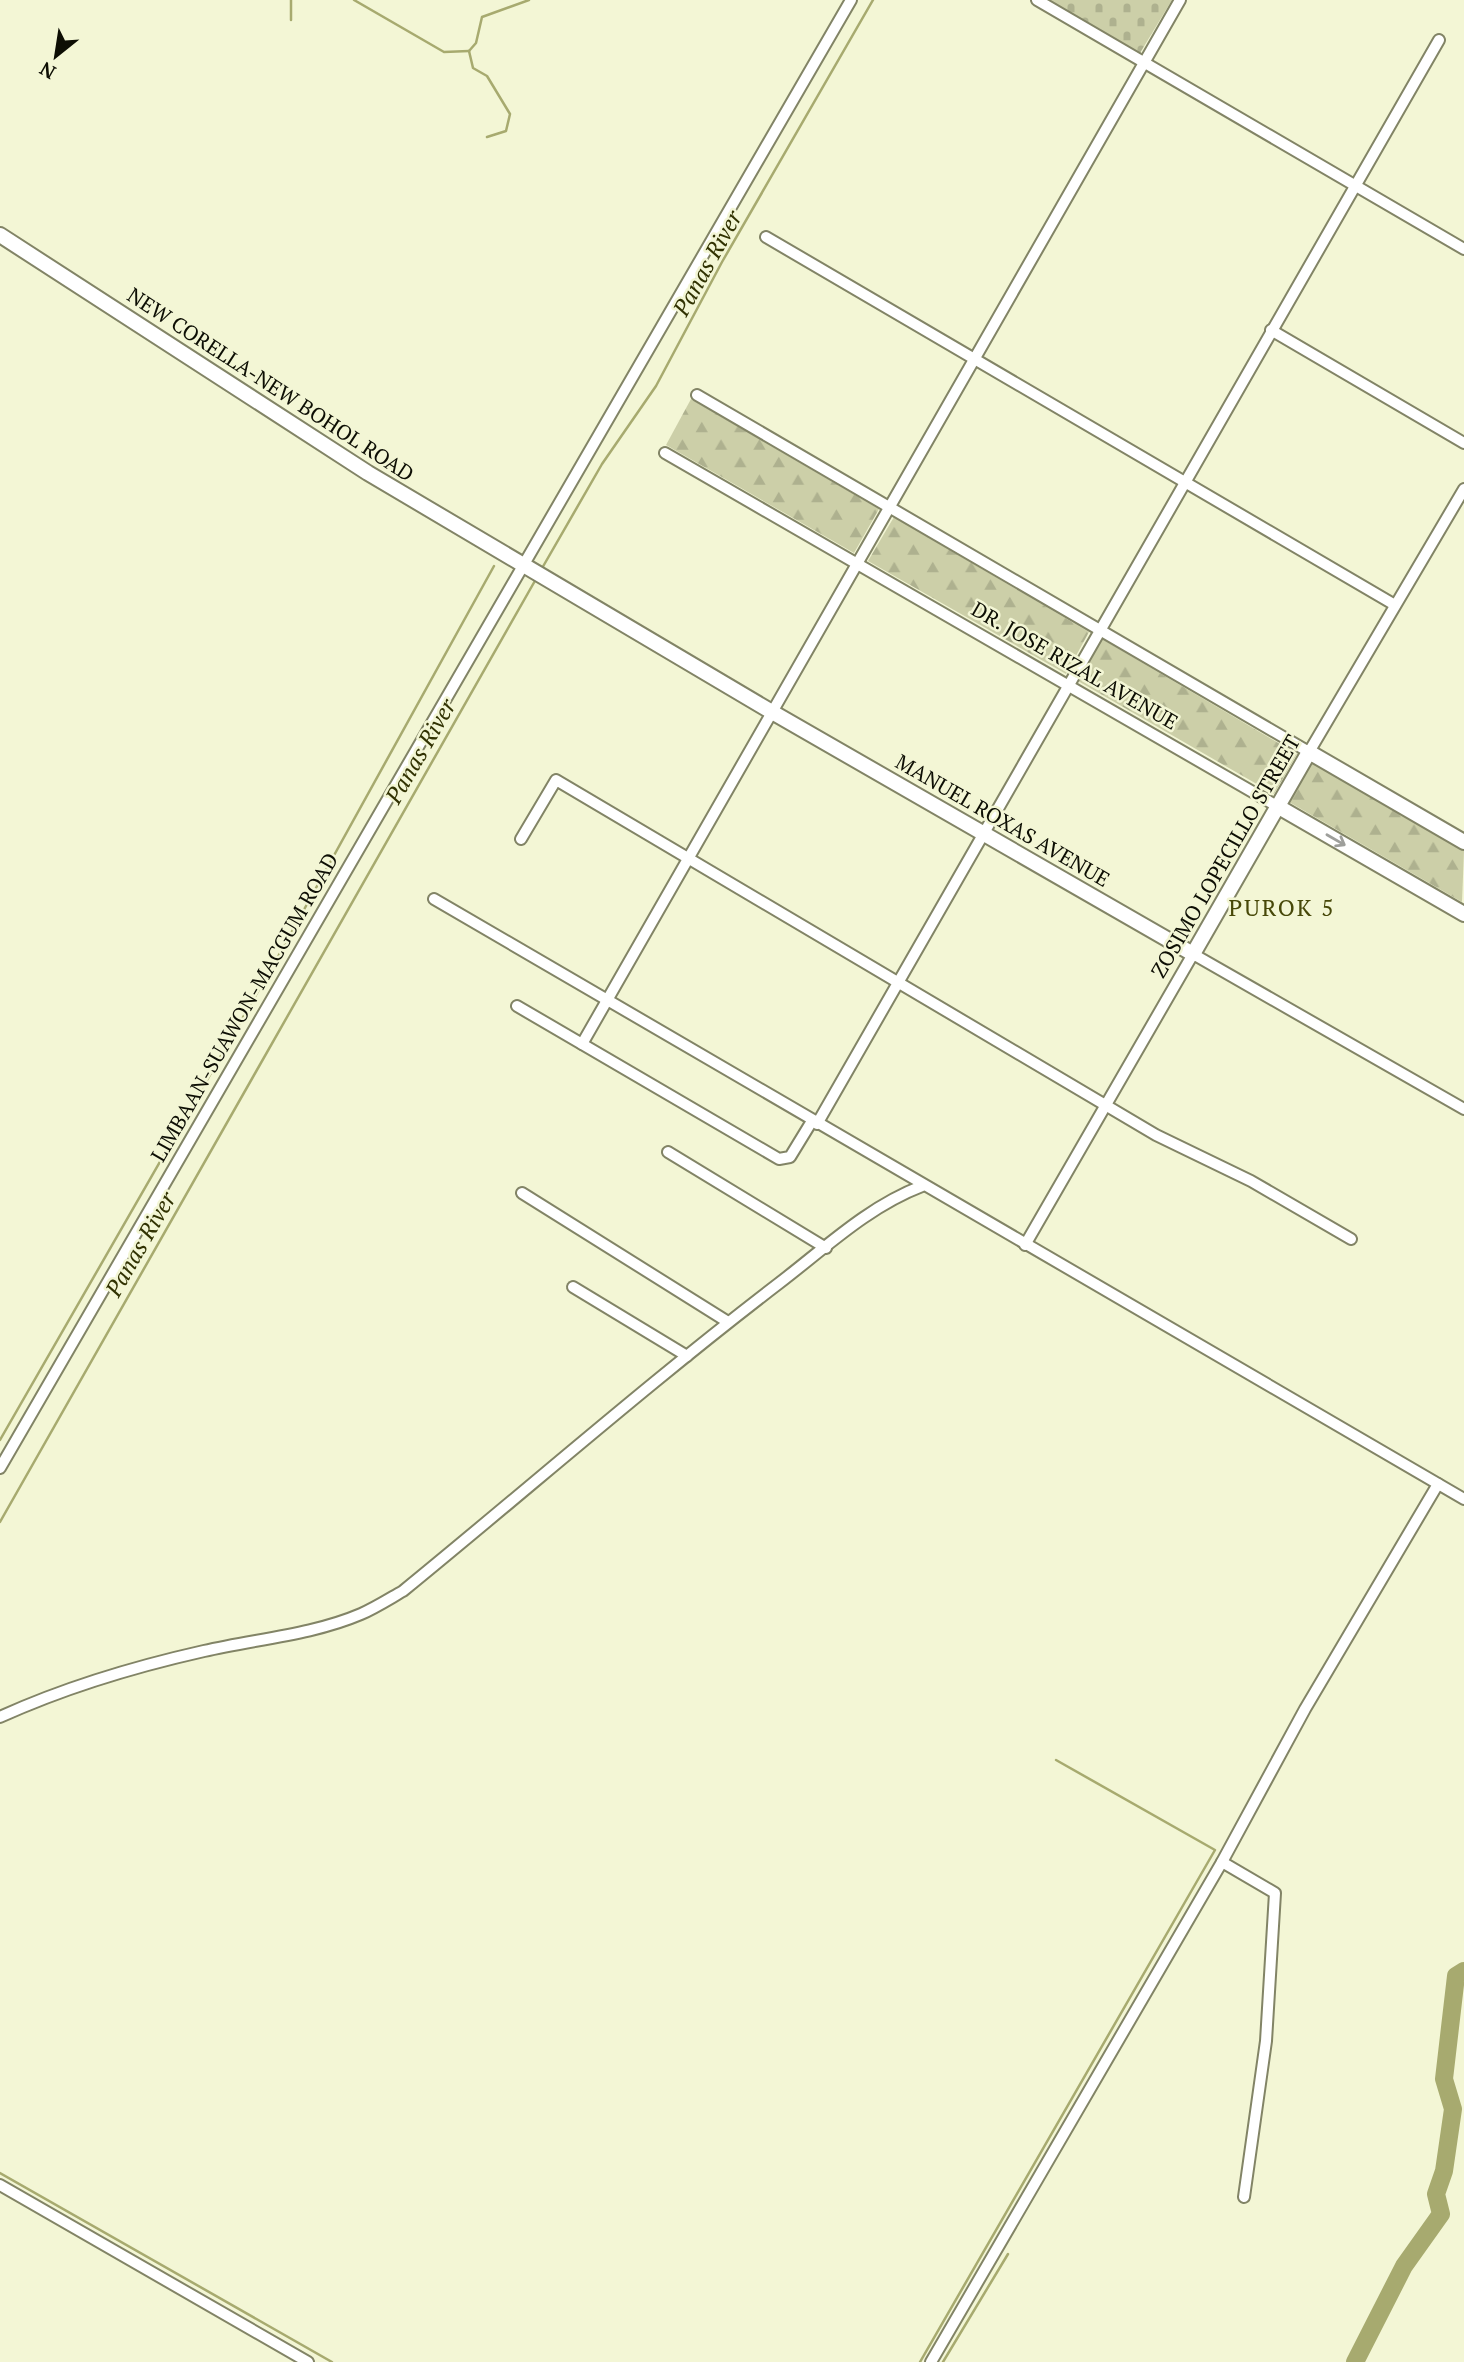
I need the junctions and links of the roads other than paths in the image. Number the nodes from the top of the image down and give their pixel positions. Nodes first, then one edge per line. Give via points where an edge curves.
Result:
1 (851, 0) edge
2 (1037, 0) edge
3 (1180, 0) edge
4 (1439, 40) dead end
5 (1143, 62) junction
6 (1354, 187) junction
7 (0, 235) edge
8 (766, 237) dead end
9 (1464, 249) edge
10 (1271, 330) junction
11 (975, 357) junction
12 (697, 395) dead end
13 (1464, 443) edge
14 (665, 453) dead end
15 (1184, 481) junction
16 (1464, 489) edge
17 (890, 506) junction
18 (857, 564) junction
19 (527, 568) junction
20 (1395, 605) junction
21 (1100, 627) junction
22 (1067, 685) junction
23 (772, 712) junction
24 (1309, 752) junction
25 (1277, 806) junction
26 (983, 833) junction
27 (521, 839) dead end
28 (1464, 842) edge
29 (689, 860) junction
30 (434, 899) dead end
31 (1464, 914) edge
32 (1192, 954) junction
33 (899, 982) junction
34 (607, 1002) junction
35 (517, 1006) dead end
36 (582, 1044) junction
37 (1106, 1105) junction
38 (1464, 1109) edge
39 (814, 1122) junction
40 (668, 1152) dead end
41 (922, 1186) junction
42 (522, 1193) dead end
43 (1351, 1239) dead end
44 (1025, 1245) junction
45 (826, 1248) junction
46 (573, 1287) dead end
47 (728, 1322) junction
48 (687, 1356) junction
49 (0, 1468) edge
50 (1438, 1484) junction
51 (1464, 1499) edge
52 (0, 1717) edge
53 (1222, 1862) junction
54 (0, 2185) edge
55 (1244, 2197) dead end
56 (308, 2362) edge
57 (932, 2362) edge

1 - 19 street, LIMBAAN-SUAWON-MACGUM ROAD
2 - 5 street
3 - 5 street
4 - 6 street
5 - 6 street
5 - 11 street
6 - 9 street
6 - 10 street
7 - 19 main road, NEW CORELLA-NEW BOHOL ROAD via 368,474
8 - 11 street
10 - 13 street
10 - 15 street
11 - 15 street
11 - 17 street
12 - 17 street, DR. JOSE RIZAL AVENUE
14 - 18 street, DR. JOSE RIZAL AVENUE
15 - 20 street
15 - 21 street
16 - 20 street, ZOSIMO LOPECILLO STREET
17 - 18 street
17 - 21 street, DR. JOSE RIZAL AVENUE
18 - 22 street, DR. JOSE RIZAL AVENUE
18 - 23 street
19 - 23 main road, MANUEL ROXAS AVENUE
19 - 49 street, LIMBAAN-SUAWON-MACGUM ROAD
20 - 24 street, ZOSIMO LOPECILLO STREET
21 - 22 street
21 - 24 street, DR. JOSE RIZAL AVENUE
22 - 25 street, DR. JOSE RIZAL AVENUE
22 - 26 street
23 - 26 main road, MANUEL ROXAS AVENUE
23 - 29 street
24 - 25 main road, ZOSIMO LOPECILLO STREET
24 - 28 main road, DR. JOSE RIZAL AVENUE
25 -> 31 main road, DR. JOSE RIZAL AVENUE
25 - 32 main road, ZOSIMO LOPECILLO STREET
26 - 32 main road, MANUEL ROXAS AVENUE
26 - 33 street
27 - 29 street via 556,780
29 - 33 street
29 - 34 street
30 - 34 street
32 - 37 street, ZOSIMO LOPECILLO STREET
32 - 38 street, MANUEL ROXAS AVENUE
33 - 37 street
33 - 39 street
34 - 36 street
34 - 39 street
35 - 36 street
36 - 39 street via 779,1159 790,1157
37 - 43 street
37 - 44 street, ZOSIMO LOPECILLO STREET
39 - 41 street
40 - 45 street
41 - 44 street
41 - 45 street via 876,1208
42 - 47 street
44 - 50 street
45 - 47 street
46 - 48 street
47 - 48 street
48 - 52 street via 403,1591 362,1614 332,1625 137,1667
50 - 51 street
50 - 53 street
53 - 55 street via 1275,1893 1266,2041
53 - 57 street
54 - 56 street

